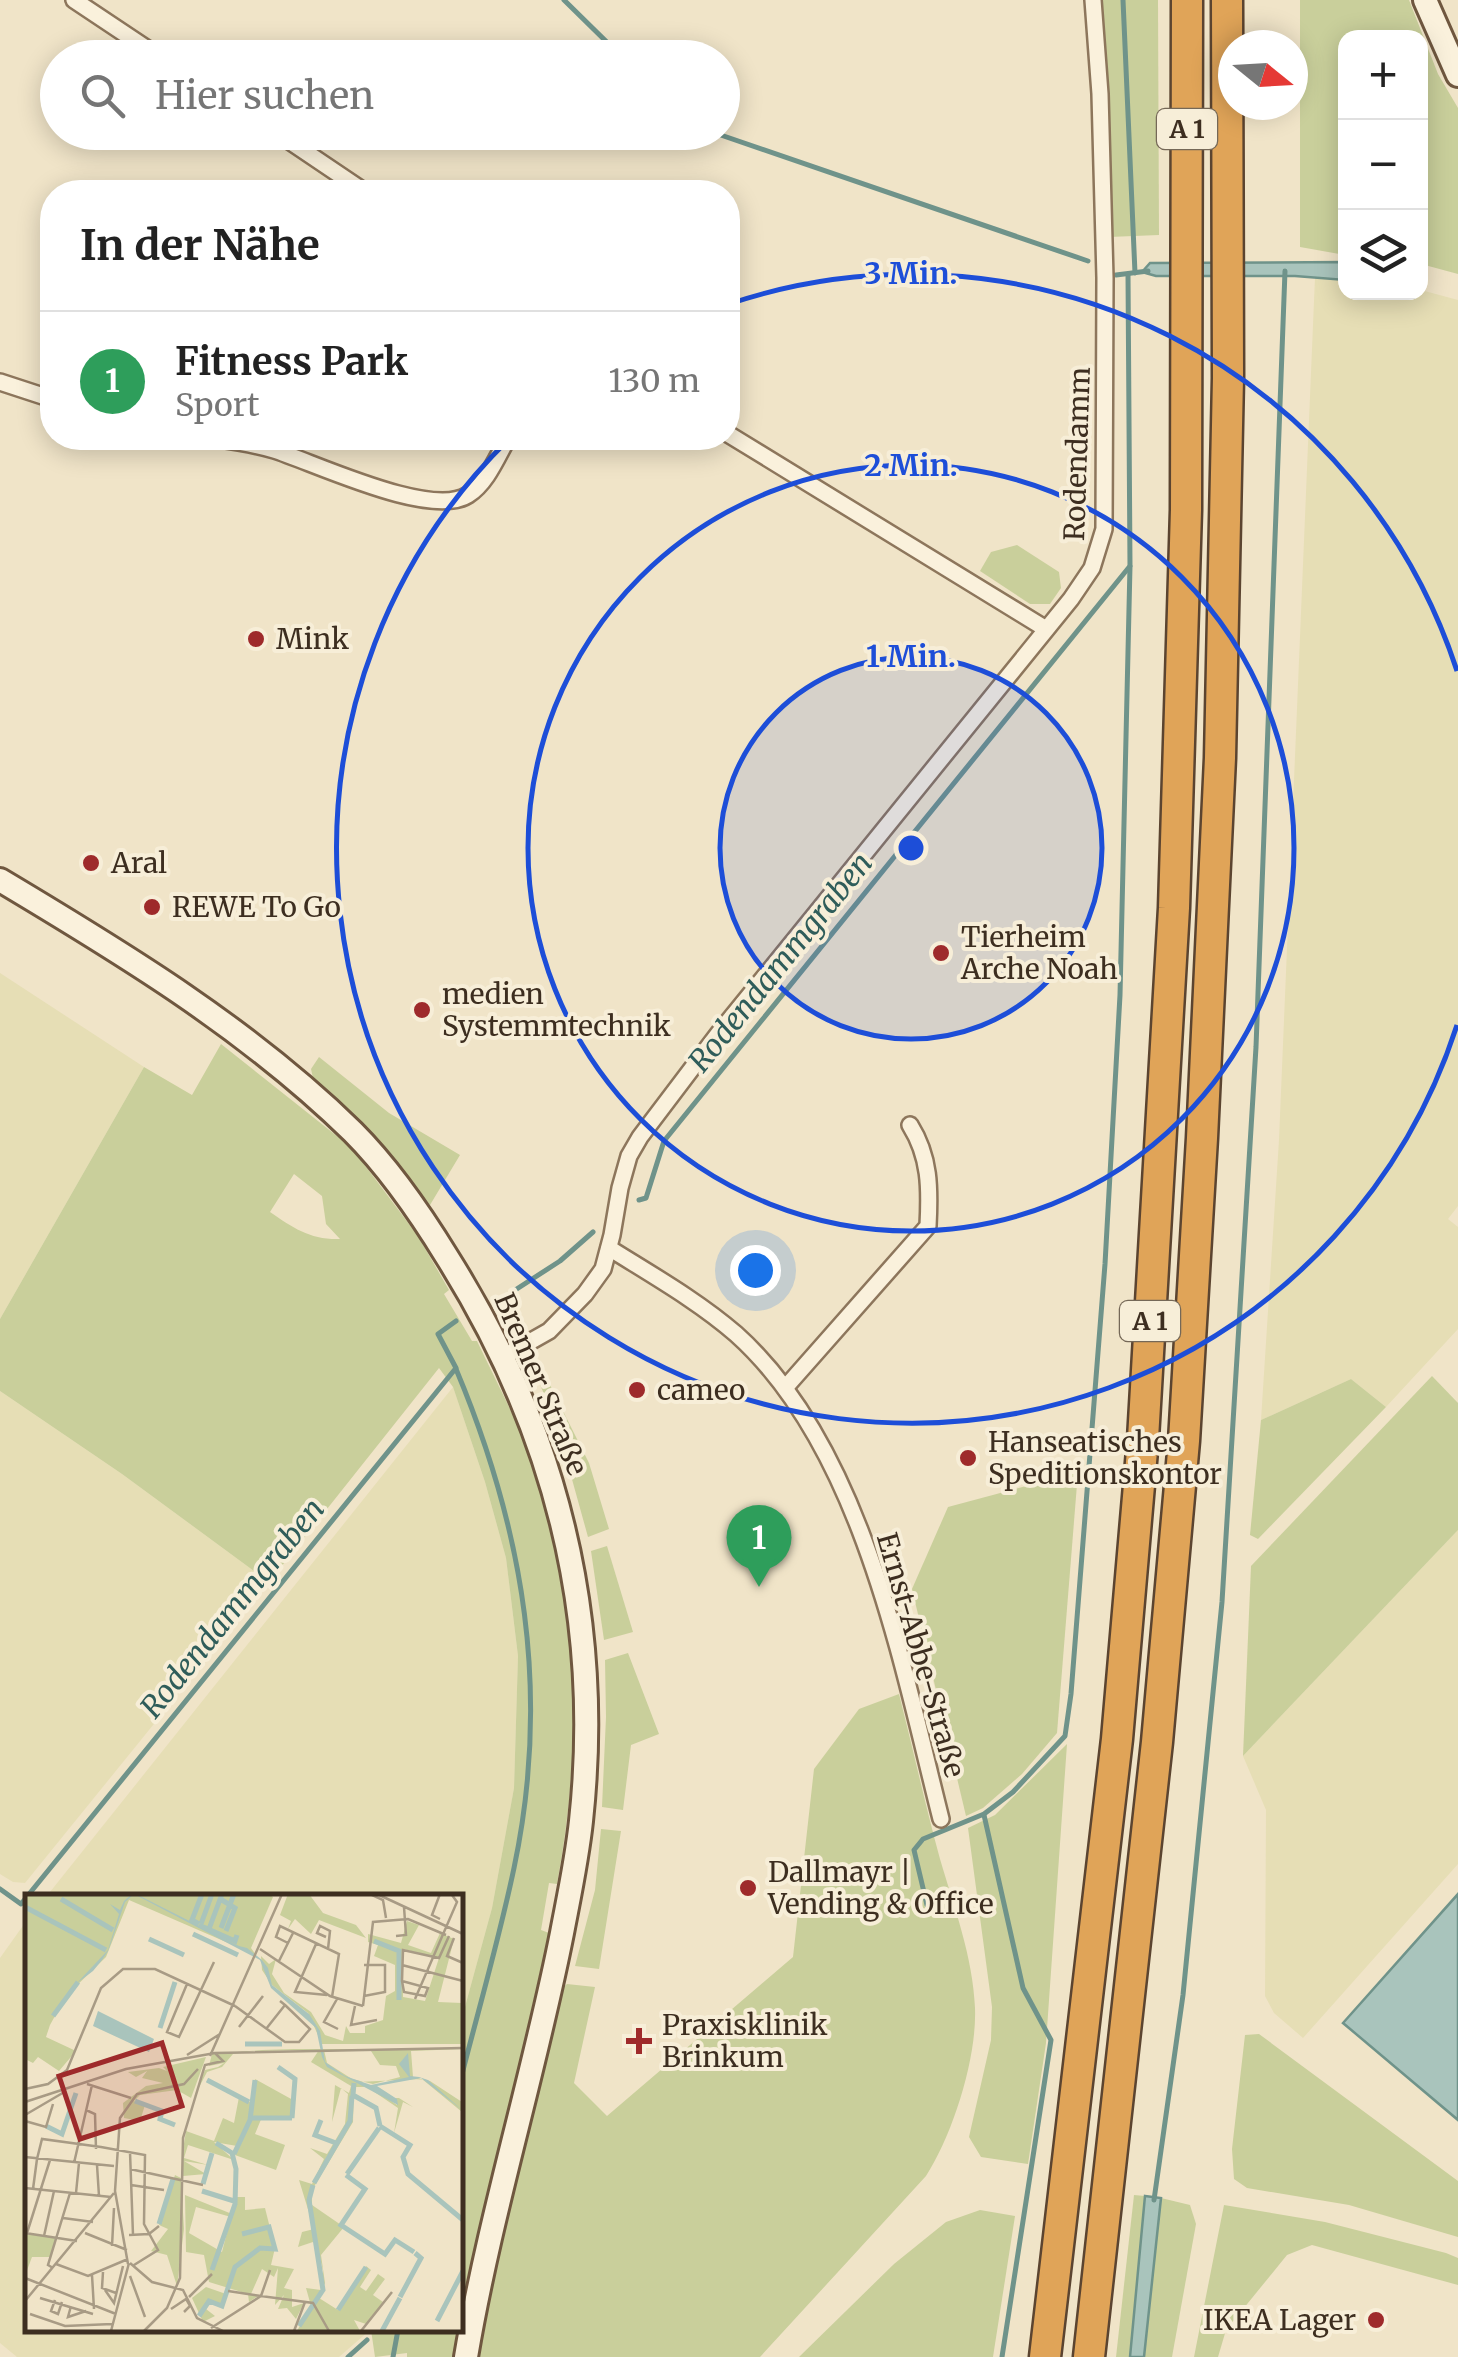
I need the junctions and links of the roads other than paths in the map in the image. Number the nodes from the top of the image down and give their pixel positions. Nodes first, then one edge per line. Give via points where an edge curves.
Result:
1 (74, 0) edge
2 (1092, 0) edge
3 (1187, 0) edge
4 (1227, 0) edge
5 (1425, 0) edge
6 (135, 40) edge
7 (1458, 75) edge
8 (303, 150) edge
9 (347, 180) edge
10 (0, 382) edge
11 (40, 395) edge
12 (740, 441) edge
13 (273, 450) edge
14 (501, 450) edge
15 (1046, 629) junction
16 (0, 880) edge
17 (910, 1125) dead end
18 (610, 1248) junction
19 (503, 1357) junction
20 (785, 1388) junction
21 (941, 1819) dead end
22 (466, 2357) edge
23 (1045, 2357) edge
24 (1089, 2357) edge

1 - 6 street
2 - 15 street, Rodendamm via 1105,260 1104,529 1092,568
3 - 23 highway, A 1 via 1186,510 1174,908 1143,1439 1117,1738
4 - 24 highway, A 1 via 1220,758 1184,1441
5 - 7 street
8 - 9 street
10 - 11 street
12 - 15 street
13 - 14 street via 427,501 467,497
15 - 18 street, Rodendamm via 640,1137 620,1188
16 - 19 street, Bremer Straße via 178,989 353,1132 436,1238
17 - 20 street via 923,1146 928,1226
18 - 19 street, Rodendamm via 585,1294 549,1331
18 - 20 street, Ernst-Abbe-Straße via 735,1334
19 - 22 street, Bremer Straße via 542,1446 570,1551 586,1659 585,1754 580,1834 554,1974
20 - 21 street, Ernst-Abbe-Straße via 840,1485 870,1555

